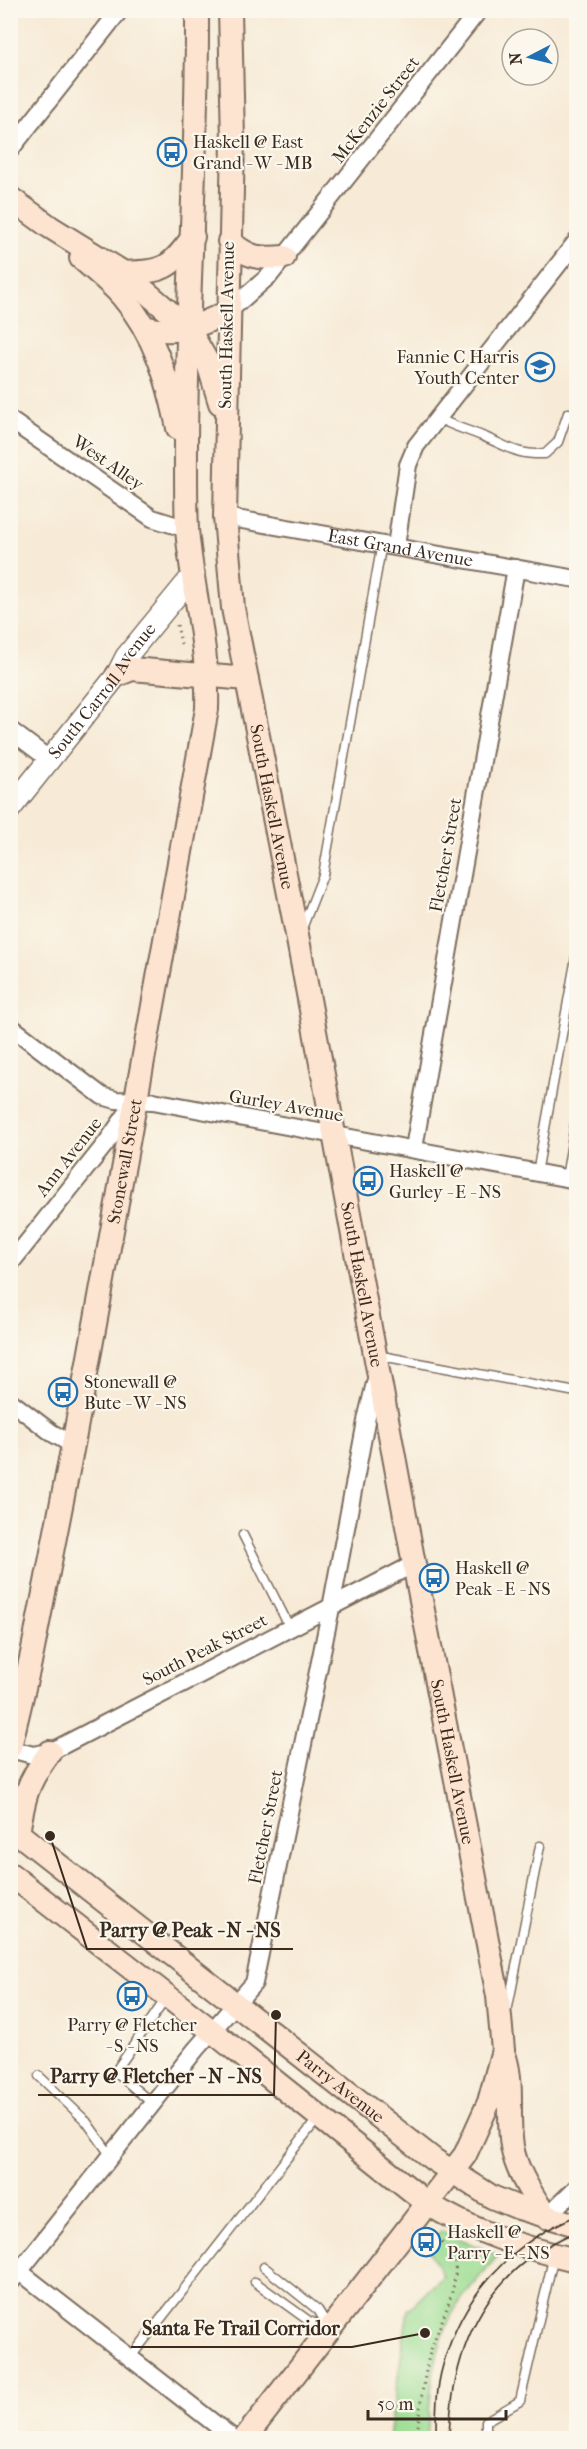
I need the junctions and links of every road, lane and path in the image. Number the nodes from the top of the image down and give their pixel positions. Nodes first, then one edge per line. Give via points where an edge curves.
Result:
1 (120, 10) edge
2 (197, 10) edge
3 (230, 10) edge
4 (479, 10) edge
5 (10, 150) edge
6 (10, 198) edge
7 (50, 227) junction
8 (193, 237) junction
9 (229, 241) junction
10 (576, 242) edge
11 (284, 257) junction
12 (124, 273) junction
13 (229, 311) junction
14 (144, 327) junction
15 (188, 328) junction
16 (576, 414) edge
17 (438, 418) junction
18 (225, 419) junction
19 (10, 420) edge
20 (186, 469) junction
21 (225, 517) junction
22 (187, 529) junction
23 (389, 544) junction
24 (516, 568) junction
25 (194, 574) junction
26 (576, 579) edge
27 (177, 622) dead end
28 (182, 649) dead end
29 (117, 675) junction
30 (208, 677) junction
31 (247, 679) junction
32 (10, 730) edge
33 (51, 760) junction
34 (10, 809) edge
35 (298, 940) junction
36 (576, 957) edge
37 (10, 1026) edge
38 (136, 1101) junction
39 (576, 1119) edge
40 (333, 1134) junction
41 (414, 1148) junction
42 (536, 1174) junction
43 (571, 1179) edge
44 (10, 1264) edge
45 (377, 1362) junction
46 (576, 1392) edge
47 (10, 1401) edge
48 (73, 1446) junction
49 (243, 1534) dead end
50 (414, 1564) junction
51 (330, 1608) junction
52 (290, 1628) junction
53 (10, 1748) edge
54 (50, 1752) junction
55 (14, 1830) edge
56 (540, 1846) dead end
57 (10, 1874) edge
58 (167, 1997) junction
59 (236, 2004) junction
60 (212, 2031) junction
61 (502, 2044) junction
62 (39, 2076) dead end
63 (152, 2103) junction
64 (320, 2117) junction
65 (111, 2156) junction
66 (452, 2172) junction
67 (576, 2188) edge
68 (427, 2203) junction
69 (546, 2217) junction
70 (576, 2225) edge
71 (434, 2230) dead end
72 (554, 2255) junction
73 (576, 2260) edge
74 (264, 2267) dead end
75 (14, 2273) edge
76 (255, 2282) dead end
77 (330, 2329) junction
78 (130, 2358) junction
79 (233, 2439) edge
80 (244, 2439) edge
81 (417, 2439) edge
82 (486, 2439) edge

1 - 5 street
2 - 8 main road, South Haskell Avenue
3 - 9 main road, South Haskell Avenue via 233,140
4 - 11 street, McKenzie Street
6 - 7 main road
7 - 12 main road
7 - 14 main road via 121,295
8 - 12 main road via 176,260 163,268
8 - 15 main road, South Haskell Avenue
9 - 11 main road via 243,253 261,259
9 - 13 main road, South Haskell Avenue
10 - 17 street
11 - 13 street, McKenzie Street via 270,275
12 - 15 main road
13 - 15 main road
13 - 18 main road, South Haskell Avenue
14 - 15 main road via 162,332
14 - 20 main road via 161,359
15 - 18 main road via 208,363
15 - 20 main road, South Haskell Avenue
16 - 17 lane via 568,413 558,442 544,454 523,454
17 - 23 street via 416,446 408,465
18 - 21 main road, South Haskell Avenue
19 - 22 street, West Alley via 152,518
20 - 22 main road, South Haskell Avenue
21 - 23 street, East Grand Avenue
21 - 31 main road, South Haskell Avenue via 233,608
22 - 25 main road, South Haskell Avenue
23 - 24 street, East Grand Avenue
23 - 35 lane via 323,875
24 - 26 street, East Grand Avenue
24 - 41 street, Fletcher Street
25 - 29 street, South Carroll Avenue via 126,657
25 - 30 main road, Stonewall Street
27 - 28 path
29 - 30 main road via 132,669
29 - 33 street, South Carroll Avenue
30 - 31 main road
30 - 38 main road, Stonewall Street via 207,709
31 - 35 main road, South Haskell Avenue
32 - 33 street
33 - 34 street, South Carroll Avenue
35 - 40 main road, South Haskell Avenue
36 - 42 lane
37 - 38 street, Gurley Avenue via 102,1096
38 - 40 street, Gurley Avenue
38 - 44 street, Ann Avenue
38 - 48 main road, Stonewall Street
39 - 43 lane
40 - 41 street, Gurley Avenue
40 - 45 main road, South Haskell Avenue
41 - 42 street, Gurley Avenue
42 - 43 street, Gurley Avenue
45 - 46 lane
45 - 50 main road, South Haskell Avenue
45 - 51 street, Fletcher Street
47 - 48 street
48 - 53 main road, Stonewall Street
49 - 52 lane
50 - 51 street, South Peak Street
50 - 61 main road, South Haskell Avenue via 498,1996
51 - 52 street, South Peak Street
51 - 59 street, Fletcher Street via 254,1983
52 - 54 street, South Peak Street
53 - 54 street, South Peak Street via 33,1755
54 - 55 main road via 26,1791
55 - 59 main road, Parry Avenue
56 - 61 lane
57 - 58 main road, Parry Avenue
58 - 60 main road, Parry Avenue
58 - 63 lane via 115,2072
59 - 60 street, Fletcher Street
59 - 66 main road, Parry Avenue
60 - 63 street, Fletcher Street
60 - 64 main road, Parry Avenue
61 - 66 main road, South Haskell Avenue via 494,2086 478,2130
61 - 69 main road via 511,2084 515,2161
62 - 65 lane via 86,2121
63 - 65 street, Fletcher Street
64 - 68 main road, Parry Avenue
64 - 78 lane
65 - 75 street, Fletcher Street
66 - 68 main road, South Haskell Avenue
66 - 69 main road, Parry Avenue via 492,2198
67 - 69 street
68 - 72 main road, Parry Avenue via 491,2235
68 - 77 main road, South Haskell Avenue
69 - 70 main road, Parry Avenue
71 - 81 path via 436,2238 452,2252 454,2279 430,2355
72 - 73 main road, Parry Avenue
72 - 82 lane via 520,2401 486,2421
74 - 77 lane via 318,2310
75 - 78 street
76 - 77 lane via 309,2321
77 - 80 main road, South Haskell Avenue
78 - 79 street

